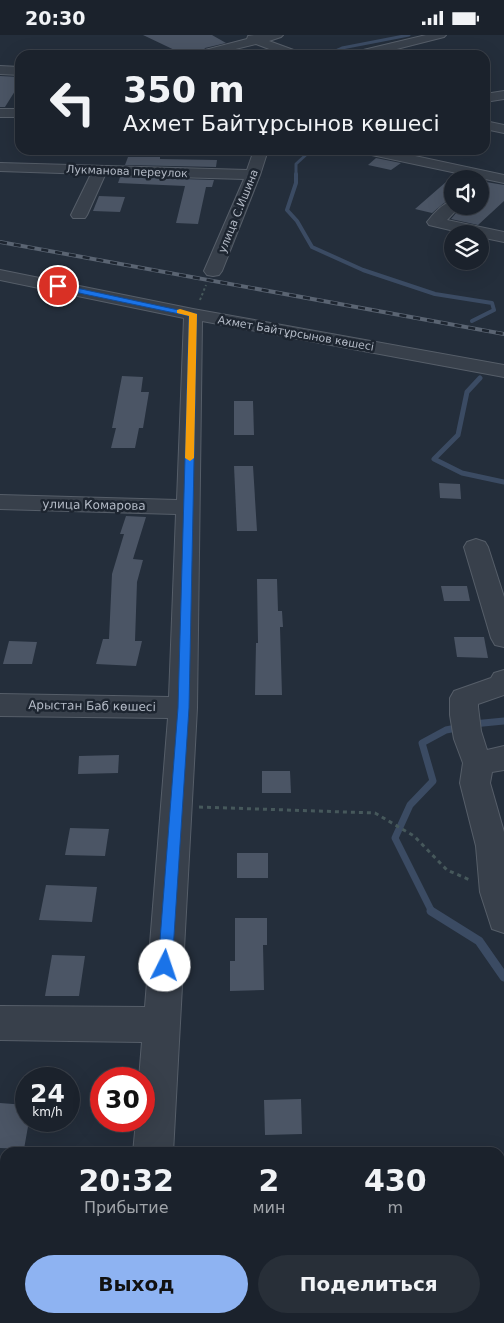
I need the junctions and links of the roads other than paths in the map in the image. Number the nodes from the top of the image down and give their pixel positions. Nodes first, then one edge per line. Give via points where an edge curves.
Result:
1 (246, 35) edge
2 (277, 35) edge
3 (440, 35) edge
4 (257, 40) junction
5 (216, 50) edge
6 (282, 50) edge
7 (379, 50) edge
8 (0, 70) edge
9 (15, 71) edge
10 (504, 95) edge
11 (490, 96) edge
12 (0, 113) edge
13 (15, 113) edge
14 (490, 126) edge
15 (504, 129) edge
16 (259, 155) edge
17 (388, 155) edge
18 (0, 167) edge
19 (100, 170) junction
20 (451, 170) edge
21 (501, 171) edge
22 (253, 175) junction
23 (489, 176) edge
24 (444, 214) edge
25 (79, 215) dead end
26 (504, 237) edge
27 (213, 271) road end
28 (0, 275) edge
29 (193, 314) junction
30 (504, 371) edge
31 (0, 502) edge
32 (189, 507) junction
33 (476, 547) dead end
34 (504, 638) edge
35 (504, 680) edge
36 (0, 705) edge
37 (184, 708) junction
38 (478, 743) edge
39 (500, 905) edge
40 (0, 1023) edge
41 (161, 1025) junction
42 (153, 1147) edge

1 - 4 street
2 - 4 street
3 - 7 street
4 - 5 street
4 - 6 street
8 - 9 street
10 - 11 street
12 - 13 street
14 - 15 street
16 - 22 street, улица С.Ишина
17 - 20 street
18 - 19 street, Лукманова переулок
19 - 22 street, Лукманова переулок
19 - 25 street
21 - 23 street
22 - 27 street, улица С.Ишина
24 - 26 street via 435,222
28 - 29 street, Ахмет Байтұрсынов көшесі
29 - 30 street, Ахмет Байтұрсынов көшесі
29 - 32 street
31 - 32 street, улица Комарова
32 - 37 street
33 - 34 street
35 - 38 street via 501,685 464,698
36 - 37 street, Арыстан Баб көшесі
37 - 41 street
38 - 39 street via 475,783 492,846
40 - 41 street
41 - 42 street

